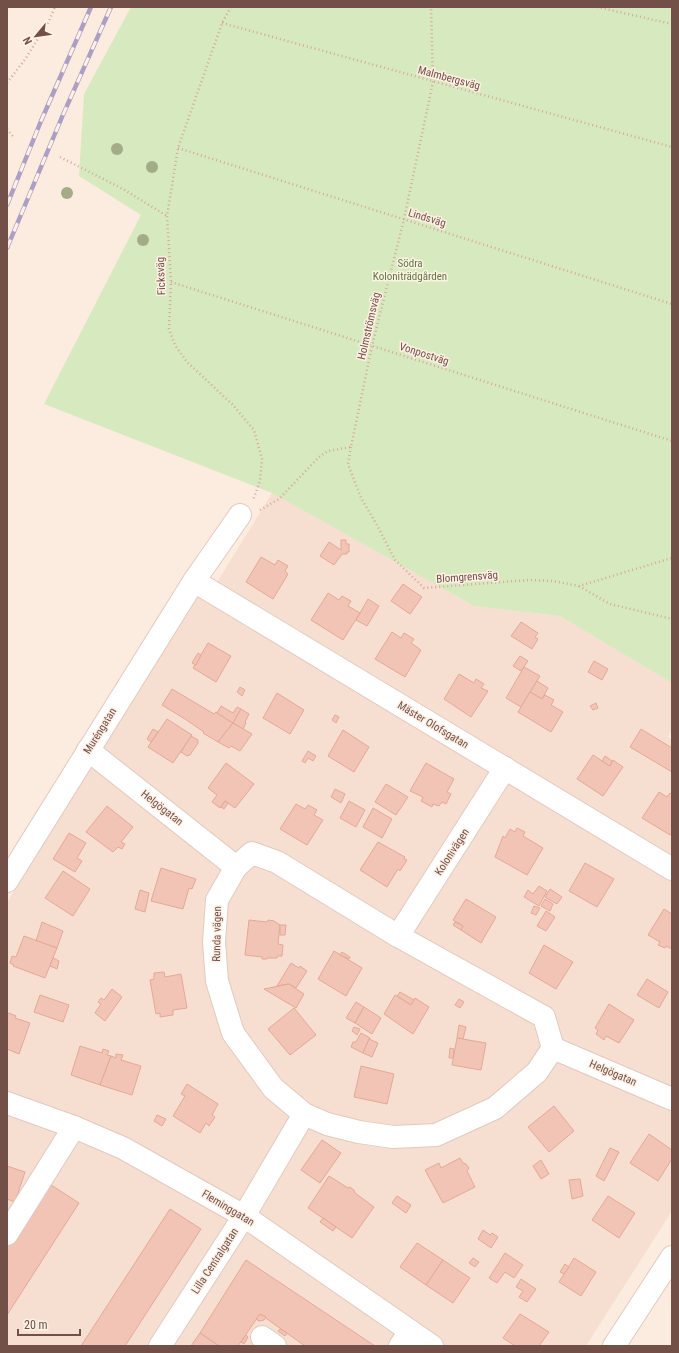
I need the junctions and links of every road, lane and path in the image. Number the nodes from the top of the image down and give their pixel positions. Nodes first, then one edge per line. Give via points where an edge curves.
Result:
1 (55, 7) edge
2 (231, 7) edge
3 (431, 7) edge
4 (597, 7) edge
5 (222, 23) junction
6 (672, 24) edge
7 (433, 82) junction
8 (7, 83) edge
9 (7, 129) edge
10 (14, 138) dead end
11 (672, 147) edge
12 (178, 148) junction
13 (60, 157) dead end
14 (167, 216) junction
15 (404, 219) junction
16 (171, 282) junction
17 (672, 304) edge
18 (372, 346) junction
19 (672, 441) edge
20 (351, 447) junction
21 (240, 515) junction
22 (672, 558) edge
23 (194, 582) junction
24 (579, 586) junction
25 (672, 619) edge
26 (88, 750) junction
27 (505, 768) junction
28 (236, 867) junction
29 (672, 869) edge
30 (7, 881) edge
31 (398, 936) junction
32 (553, 1048) junction
33 (672, 1099) edge
34 (7, 1103) edge
35 (304, 1114) junction
36 (74, 1127) junction
37 (244, 1216) junction
38 (7, 1234) edge
39 (672, 1257) edge
40 (405, 1339) edge
41 (160, 1346) edge
42 (432, 1346) edge
43 (614, 1346) edge

1 - 8 path via 26,58
2 - 5 path, Ficksväg
3 - 7 path, Holmströmsväg
4 - 6 path
5 - 7 path, Malmbergsväg
5 - 12 path, Ficksväg
7 - 11 path, Malmbergsväg
7 - 15 path, Holmströmsväg
9 - 10 path
12 - 14 path, Ficksväg
12 - 15 path, Lindsväg
13 - 14 path via 123,188
14 - 16 path, Ficksväg
15 - 17 path, Lindsväg
15 - 18 path, Holmströmsväg
16 - 18 path, Vonpostväg
16 - 21 path, Ficksväg via 169,329 175,345 187,362 233,405 254,430 262,459 260,481 252,503
18 - 19 path, Vonpostväg
18 - 20 path, Holmströmsväg
20 - 21 path via 328,451 319,457 279,499 261,509
20 - 24 path, Blomgrensväg via 348,464 361,498 395,560 424,588 529,580
21 - 23 street, Muréngatan
22 - 24 path, Blomgrensväg
23 - 26 street, Muréngatan
23 - 27 street, Mäster Olofsgatan
24 - 25 path via 610,604
26 - 28 street, Helgögatan
26 - 30 street, Muréngatan
27 - 29 street, Mäster Olofsgatan
27 - 31 street, Kolonivägen
28 - 31 street, Runda vägen via 252,853 276,862
28 - 35 street, Runda vägen via 217,900 214,942 217,981 233,1033 273,1088
31 - 32 street, Runda vägen via 544,1017
32 - 33 street, Helgögatan
32 - 35 street, Runda vägen via 537,1072 495,1108 436,1135 393,1137 359,1132 327,1124
34 - 36 street, Fleminggatan
35 - 37 street, Lilla Centralgatan
36 - 37 street, Fleminggatan via 123,1148
36 - 38 street
37 - 40 street, Fleminggatan
37 - 41 street, Lilla Centralgatan
39 - 43 street
40 - 42 street, Fleminggatan

